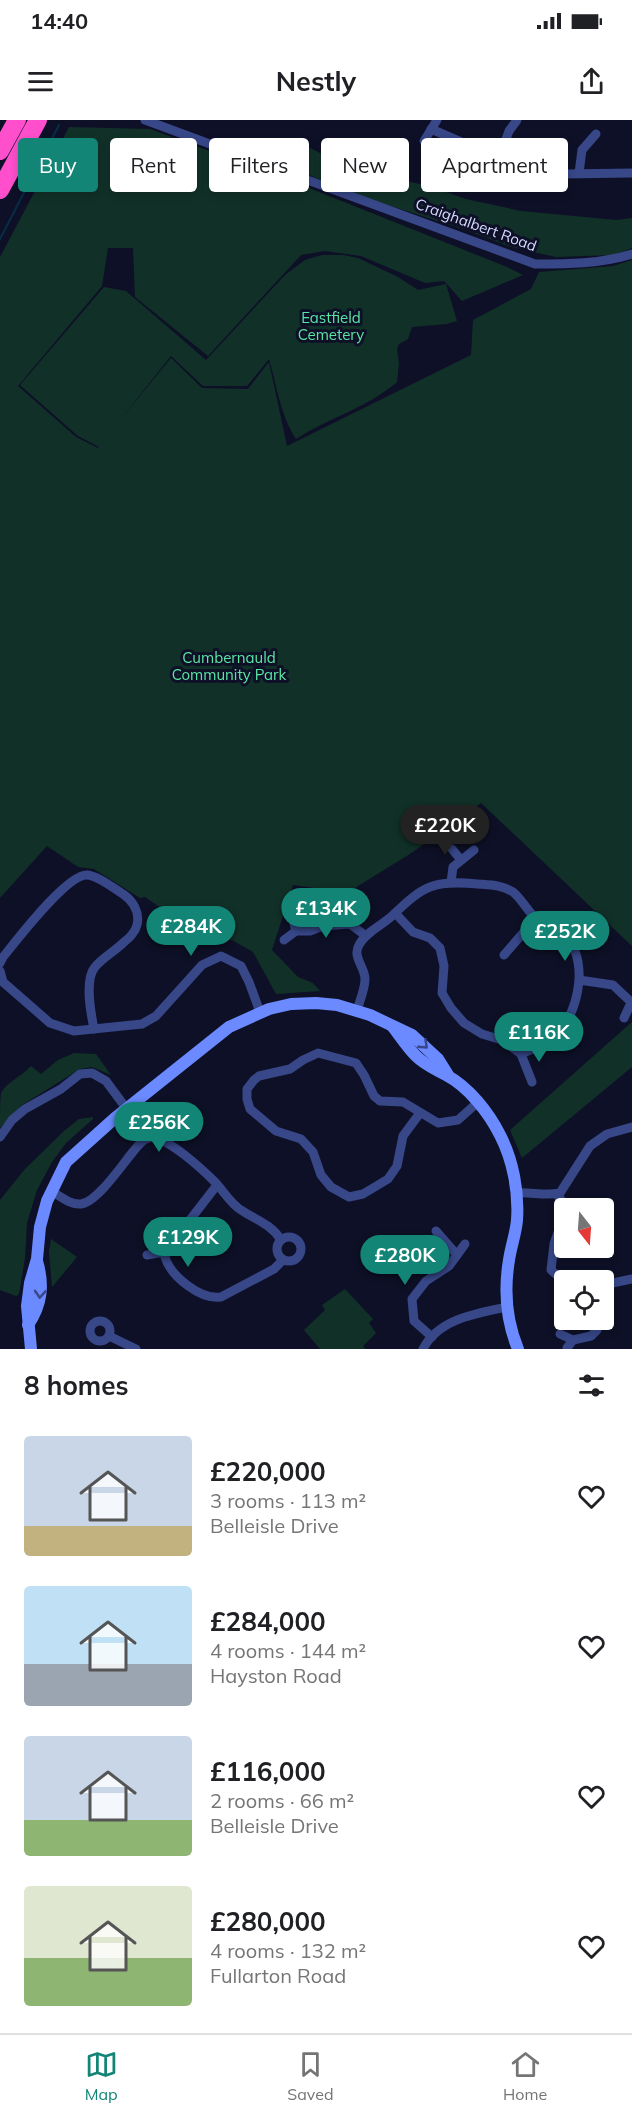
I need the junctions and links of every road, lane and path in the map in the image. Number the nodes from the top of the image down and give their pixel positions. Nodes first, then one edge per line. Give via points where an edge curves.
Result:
1 (17, 120) edge
2 (38, 120) edge
3 (145, 120) edge
4 (436, 120) edge
5 (518, 120) edge
6 (431, 129) junction
7 (596, 134) dead end
8 (426, 138) edge
9 (452, 138) edge
10 (506, 138) edge
11 (0, 151) edge
12 (579, 173) junction
13 (632, 173) edge
14 (568, 174) edge
15 (0, 190) edge
16 (632, 254) edge
17 (452, 849) dead end
18 (474, 850) dead end
19 (461, 860) junction
20 (451, 882) junction
21 (395, 913) junction
22 (292, 916) dead end
23 (536, 918) junction
24 (296, 931) junction
25 (366, 936) junction
26 (284, 940) dead end
27 (504, 955) dead end
28 (0, 963) edge
29 (0, 971) edge
30 (579, 980) junction
31 (631, 1003) edge
32 (357, 1010) junction
33 (260, 1012) junction
34 (624, 1018) dead end
35 (94, 1029) junction
36 (521, 1053) junction
37 (532, 1082) dead end
38 (478, 1102) junction
39 (126, 1108) junction
40 (420, 1113) junction
41 (632, 1127) edge
42 (0, 1137) edge
43 (217, 1185) junction
44 (51, 1191) junction
45 (516, 1193) junction
46 (556, 1194) junction
47 (436, 1231) dead end
48 (281, 1239) junction
49 (465, 1244) dead end
50 (165, 1252) junction
51 (147, 1255) dead end
52 (457, 1255) junction
53 (283, 1260) junction
54 (554, 1273) edge
55 (632, 1279) edge
56 (614, 1283) edge
57 (507, 1306) junction
58 (597, 1330) edge
59 (560, 1334) dead end
60 (109, 1336) dead end
61 (432, 1337) junction
62 (570, 1344) edge
63 (32, 1349) edge
64 (136, 1349) edge
65 (423, 1349) edge
66 (518, 1349) edge

1 - 11 highway
2 - 15 highway
3 - 16 street, Craighalbert Road via 535,264 604,261
4 - 6 street
5 - 10 street
6 - 8 street
6 - 9 street
7 - 12 street via 582,150
12 - 13 street
12 - 14 street
17 - 19 street
18 - 19 street
19 - 20 street via 453,867
20 - 21 street via 415,894
20 - 23 street via 500,886 513,892
21 - 25 street
21 - 36 street via 413,932 430,938 440,948 444,966 442,993 464,1023
22 - 24 street
23 - 27 street
23 - 30 street via 561,932 572,945 580,963
24 - 25 street via 350,924
24 - 26 street
25 - 32 street via 358,945 358,960 366,976
28 - 35 street via 71,880 84,875 94,877 126,896 133,902 137,925 133,934 94,968 88,994
29 - 35 street via 3,982 50,1023 74,1031
30 - 31 street via 613,985
30 - 36 street via 572,1014 563,1026 547,1041
31 - 34 street
32 - 33 street via 316,1003
32 - 38 street via 412,1035 438,1059 448,1076
33 - 35 street via 241,966 221,956 202,965 156,1016 142,1024
33 - 39 street via 228,1027
36 - 37 street
38 - 40 street via 458,1120 438,1123
38 - 45 street via 506,1149
39 - 42 street via 106,1081 92,1073 80,1074 25,1109
39 - 44 street via 66,1162
40 - 40 street via 402,1102 380,1101 357,1064 318,1053 290,1069 259,1076 247,1089 250,1109 276,1131 301,1139 313,1152 321,1175 331,1187 349,1197 363,1194 388,1179 397,1166 403,1136
41 - 46 street via 607,1134 590,1146 568,1183
43 - 44 street via 165,1141 154,1137 146,1138 138,1146 92,1199 81,1204 69,1202
43 - 48 street via 240,1210 259,1219
43 - 50 street via 186,1225 167,1237 163,1243
44 - 63 street via 28,1294
45 - 46 street
45 - 57 street via 517,1220 506,1281
46 - 54 street via 564,1203 564,1212 554,1244
47 - 52 street
48 - 53 street via 276,1250
48 - 53 street via 296,1239 301,1250 295,1260
49 - 52 street
50 - 51 street
50 - 53 street via 181,1280 213,1298 266,1274
52 - 61 street via 426,1281 412,1299 414,1321
55 - 56 street
57 - 61 street via 452,1322
57 - 66 street
58 - 62 street
59 - 62 street
60 - 64 street
61 - 65 street

